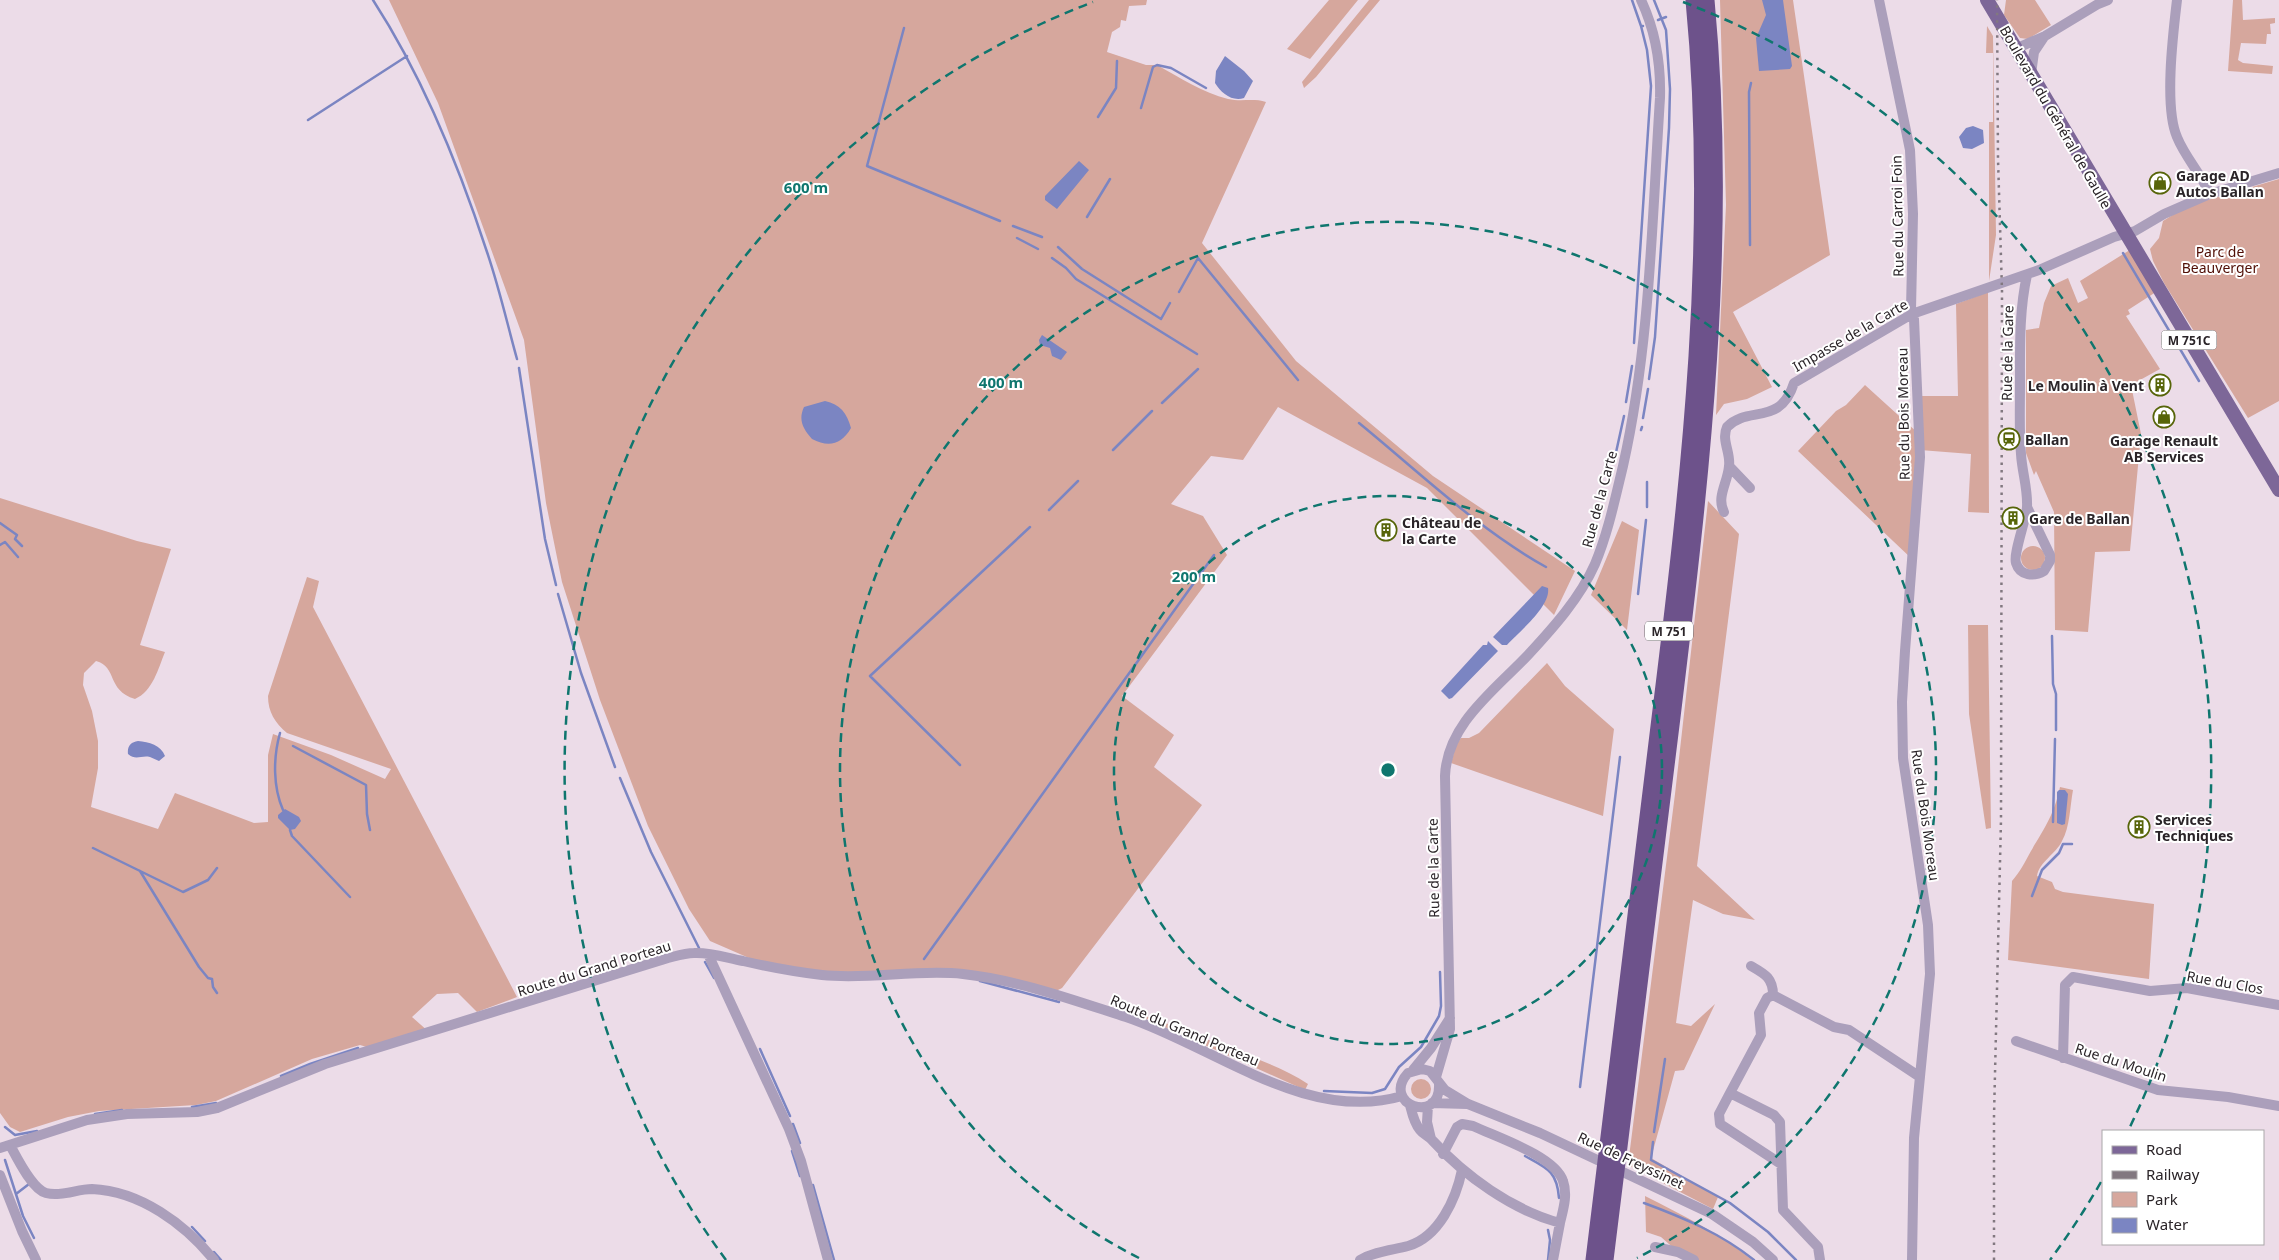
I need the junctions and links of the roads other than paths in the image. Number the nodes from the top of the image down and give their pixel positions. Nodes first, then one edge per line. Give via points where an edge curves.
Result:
1 (1641, 0) edge
2 (1684, 0) edge
3 (1693, 0) edge
4 (1708, 0) edge
5 (1879, 0) edge
6 (1987, 0) edge
7 (2108, 0) edge
8 (2177, 0) edge
9 (2045, 36) junction
10 (2015, 49) junction
11 (1697, 55) junction
12 (2031, 76) junction
13 (2279, 173) edge
14 (2210, 194) junction
15 (2124, 233) junction
16 (2027, 275) junction
17 (1912, 314) junction
18 (2252, 448) junction
19 (1729, 466) junction
20 (1750, 488) dead end
21 (2279, 490) edge
22 (2279, 498) edge
23 (2027, 507) junction
24 (1727, 510) dead end
25 (2044, 544) junction
26 (2018, 548) junction
27 (708, 954) junction
28 (1751, 966) dead end
29 (1774, 995) junction
30 (2279, 1005) edge
31 (1450, 1018) junction
32 (2016, 1041) dead end
33 (2063, 1058) junction
34 (1413, 1070) junction
35 (1920, 1077) junction
36 (1438, 1081) junction
37 (1730, 1092) junction
38 (1402, 1096) junction
39 (1468, 1104) junction
40 (1410, 1105) junction
41 (1430, 1105) junction
42 (2279, 1106) edge
43 (1431, 1139) junction
44 (5, 1146) edge
45 (1443, 1154) junction
46 (1781, 1164) junction
47 (1462, 1170) junction
48 (0, 1175) edge
49 (1560, 1223) junction
50 (1655, 1247) dead end
51 (36, 1260) edge
52 (214, 1260) edge
53 (828, 1260) edge
54 (1360, 1260) edge
55 (1553, 1260) edge
56 (1593, 1260) edge
57 (1606, 1260) edge
58 (1694, 1260) edge
59 (1773, 1260) edge
60 (1820, 1260) edge
61 (1912, 1260) edge

1 - 31 street, Rue de la Carte via 1656,41 1660,98 1644,338 1632,424 1603,544 1584,585 1552,628 1464,723 1449,750 1445,776
2 - 11 highway
3 - 11 highway, M 751
4 - 57 highway, M 751 via 1716,226 1704,436 1689,584
5 - 17 street, Rue du Carroi Foin via 1910,150
6 - 10 main road, Boulevard du Général de Gaulle / M 751C
7 - 9 street
8 - 14 street via 2172,122 2179,143
9 - 10 street
9 - 12 street via 2034,52
10 - 12 main road, Boulevard du Général de Gaulle / M 751C
11 - 56 highway, M 751 via 1702,226 1690,443
12 - 15 main road, Boulevard du Général de Gaulle / M 751C
13 - 14 street
14 - 15 street via 2135,231
15 - 16 street
15 - 18 main road, M 751C
16 - 17 street, Impasse de la Carte
16 - 23 street, Rue de la Gare via 2020,312 2021,452
17 - 19 street, Impasse de la Carte via 1794,383 1776,409 1729,425 1724,436
17 - 35 street, Rue du Bois Moreau via 1920,457 1902,702 1903,758 1928,929 1930,986
18 - 21 main road, M 751C
18 - 22 main road, M 751C
19 - 20 street
19 - 24 street, Impasse de la Carte via 1721,500
23 - 25 street, Rue de la Gare
23 - 26 street, Rue de la Gare
25 - 26 street via 2030,541
25 - 26 street, Rue de la Gare via 2050,561 2044,571 2033,575 2018,568 2015,558
27 - 38 street, Route du Grand Porteau via 823,975 925,972 998,980 1128,1018 1312,1097 1362,1103
27 - 44 street, Route du Grand Porteau via 668,958 324,1064 216,1108 87,1120
27 - 53 street via 789,1129
28 - 29 street via 1770,978
29 - 35 street via 1834,1027 1849,1030
29 - 37 street via 1767,998 1759,1013 1761,1035
30 - 33 street, Rue du Clos via 2187,988 2150,991 2073,977 2066,982 2064,989
31 - 34 street via 1432,1048
31 - 36 street, Rue de la Carte
32 - 33 street, Rue du Moulin
33 - 42 street, Rue du Moulin via 2158,1090
34 - 36 street via 1430,1071
34 - 38 street via 1403,1078
35 - 61 street, Rue du Bois Moreau via 1914,1138
36 - 39 street
36 - 41 street via 1439,1091
37 - 46 street via 1777,1118
37 - 46 street via 1719,1114 1720,1124
38 - 40 street
39 - 41 street
39 - 59 street, Rue de Freyssinet via 1579,1151 1712,1214
40 - 41 street
40 - 43 street via 1420,1131
41 - 43 street via 1427,1122
43 - 45 street
44 - 52 street via 34,1185 45,1193 91,1189 123,1195 177,1222
45 - 47 street
45 - 49 street via 1457,1127 1462,1124 1473,1126 1545,1160 1558,1170 1564,1182 1565,1202
46 - 60 street via 1782,1210 1813,1241
47 - 49 street via 1524,1209
47 - 54 street via 1451,1203 1429,1234 1413,1244
48 - 51 street
49 - 55 street
50 - 58 street via 1672,1250

